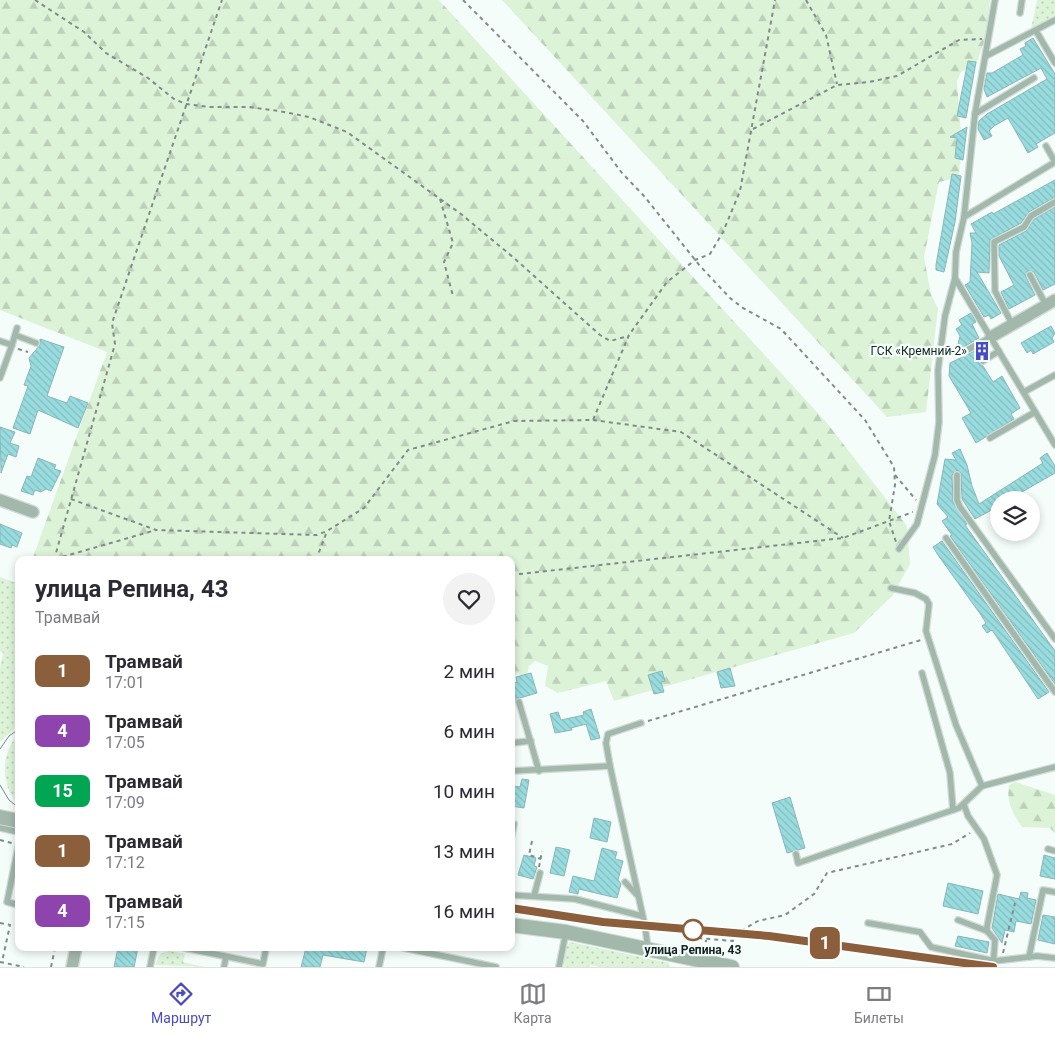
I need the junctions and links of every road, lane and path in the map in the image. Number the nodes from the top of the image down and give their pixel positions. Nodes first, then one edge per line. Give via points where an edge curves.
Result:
1 (34, 0) edge
2 (222, 0) edge
3 (463, 0) edge
4 (775, 0) edge
5 (806, 0) edge
6 (996, 0) edge
7 (1022, 0) edge
8 (1020, 13) dead end
9 (1055, 20) edge
10 (1036, 30) junction
11 (989, 39) junction
12 (986, 56) junction
13 (1055, 63) edge
14 (1034, 78) dead end
15 (837, 85) junction
16 (186, 104) junction
17 (975, 114) junction
18 (753, 129) junction
19 (1046, 146) dead end
20 (1055, 162) edge
21 (440, 199) junction
22 (1055, 202) edge
23 (964, 217) junction
24 (695, 260) junction
25 (1030, 275) dead end
26 (955, 278) junction
27 (452, 296) dead end
28 (1051, 303) edge
29 (1012, 324) junction
30 (630, 335) junction
31 (991, 337) junction
32 (0, 341) edge
33 (36, 342) dead end
34 (12, 345) junction
35 (999, 351) junction
36 (962, 353) dead end
37 (983, 361) dead end
38 (1055, 375) edge
39 (0, 378) edge
40 (1024, 392) junction
41 (1035, 412) junction
42 (593, 420) junction
43 (990, 438) dead end
44 (1055, 445) edge
45 (895, 475) junction
46 (957, 475) dead end
47 (71, 499) junction
48 (0, 500) edge
49 (922, 508) junction
50 (33, 512) dead end
51 (889, 521) junction
52 (156, 530) junction
53 (328, 531) junction
54 (843, 538) junction
55 (946, 538) dead end
56 (899, 548) joint
57 (55, 556) edge
58 (65, 556) edge
59 (318, 556) edge
60 (515, 574) edge
61 (891, 588) dead end
62 (1055, 639) edge
63 (921, 640) dead end
64 (922, 674) dead end
65 (1055, 692) edge
66 (519, 702) dead end
67 (641, 723) joint
68 (530, 741) junction
69 (515, 743) edge
70 (610, 766) junction
71 (1055, 767) edge
72 (540, 771) junction
73 (515, 772) edge
74 (982, 786) junction
75 (964, 805) junction
76 (953, 810) junction
77 (0, 817) edge
78 (15, 820) edge
79 (974, 825) junction
80 (0, 828) edge
81 (15, 831) edge
82 (0, 840) edge
83 (15, 842) edge
84 (532, 842) dead end
85 (1048, 849) dead end
86 (542, 851) dead end
87 (1055, 851) edge
88 (796, 854) dead end
89 (541, 859) junction
90 (15, 863) edge
91 (540, 874) joint
92 (624, 882) dead end
93 (1055, 892) edge
94 (515, 895) edge
95 (534, 896) junction
96 (638, 896) junction
97 (1015, 903) dead end
98 (15, 904) edge
99 (642, 916) junction
100 (958, 920) dead end
101 (0, 923) edge
102 (868, 923) dead end
103 (515, 926) edge
104 (734, 930) junction
105 (987, 931) junction
106 (566, 932) junction
107 (648, 949) junction
108 (54, 951) edge
109 (75, 951) edge
110 (153, 951) edge
111 (199, 951) edge
112 (265, 951) edge
113 (382, 951) edge
114 (419, 951) edge
115 (226, 957) junction
116 (1029, 957) junction
117 (1055, 958) edge
118 (1, 962) edge
119 (690, 963) edge
120 (996, 963) edge
121 (24, 967) edge
122 (51, 967) edge
123 (72, 967) edge
124 (150, 967) edge
125 (224, 967) edge
126 (379, 967) edge
127 (496, 967) edge
128 (559, 967) edge
129 (732, 967) edge

1 - 16 path via 84,32 106,53
2 - 16 path
3 - 24 path via 583,121
4 - 18 path
5 - 15 path via 826,35
6 - 11 lane
7 - 8 lane
9 - 10 lane
10 - 12 lane
10 - 13 lane
11 - 12 lane
11 - 15 path via 959,40 897,76
12 - 17 lane
14 - 17 lane
15 - 18 path
16 - 21 path via 248,107 309,117 347,132
16 - 47 path via 112,323 115,344
17 - 23 lane
18 - 24 path via 740,191 723,232 710,254
19 - 20 lane
20 - 23 lane
21 - 27 path via 453,243 444,262
21 - 30 path via 514,258 600,335 610,341
22 - 29 lane via 1031,216 1024,227 994,242 995,291
23 - 26 lane via 956,252
24 - 30 path via 667,282
24 - 45 path via 743,308 781,329 828,378 865,420
25 - 28 lane
26 - 31 lane
26 - 49 lane via 945,316 938,370 939,422 935,455
28 - 29 street
29 - 31 street
30 - 42 path
31 - 35 lane
31 - 36 lane
32 - 34 lane
33 - 34 lane via 16,331
34 - 39 lane
35 - 37 lane
35 - 40 lane
38 - 40 lane
40 - 41 lane
41 - 43 lane
41 - 44 lane
42 - 53 path via 514,422 408,450 364,508
42 - 54 path via 681,432
45 - 49 path
45 - 51 path
46 - 62 lane via 960,507
47 - 52 path
47 - 57 path
48 - 50 street
49 - 51 path
49 - 56 lane via 911,534
51 - 54 path
51 - 56 path
52 - 53 path via 317,535
52 - 58 path
53 - 59 path
54 - 60 path
55 - 65 lane
61 - 74 lane via 915,593 929,604 926,631 956,725
63 - 67 path
64 - 76 lane via 950,773
66 - 68 lane
67 - 70 lane via 608,734 606,743
68 - 69 lane
68 - 72 lane
70 - 72 lane
70 - 96 lane
71 - 74 lane
72 - 73 lane
74 - 75 lane
75 - 76 lane
75 - 79 lane
76 - 88 lane via 798,863
77 - 78 street
79 - 104 path via 970,833 952,844 827,874 814,894 785,914
79 - 105 lane via 984,838 997,875
80 - 81 lane
82 - 83 path
84 - 89 path via 529,856
85 - 87 lane
86 - 89 path
89 - 91 path
90 - 98 lane via 7,902
91 - 95 lane
92 - 96 lane
93 - 116 lane via 1043,890
94 - 95 lane
95 - 99 lane via 575,899
96 - 99 lane
97 - 120 path
99 - 107 lane
100 - 105 lane
101 - 118 path via 10,925
102 - 120 lane via 920,932 931,947
103 - 106 street
104 - 104 path via 686,926 686,938 733,941
105 - 120 lane via 995,940
106 - 107 street
106 - 128 lane
107 - 119 street
108 - 122 path
109 - 123 street
110 - 124 lane
111 - 115 lane
112 - 115 lane via 263,964
113 - 126 lane
114 - 127 lane
115 - 125 lane
116 - 117 lane
116 - 120 lane
118 - 121 path
119 - 129 street

